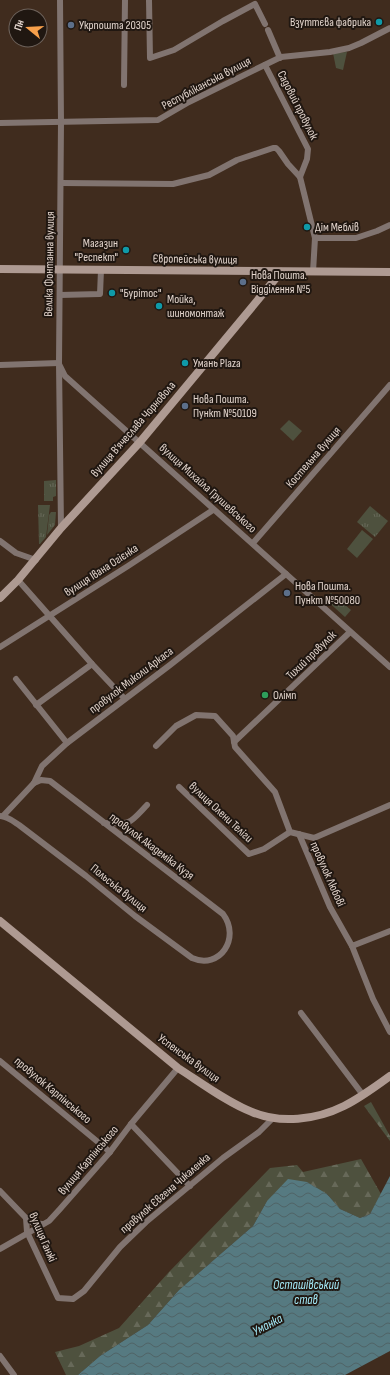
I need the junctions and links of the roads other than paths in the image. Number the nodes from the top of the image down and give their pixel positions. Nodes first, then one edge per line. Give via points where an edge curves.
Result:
1 (60, 0) edge
2 (125, 0) edge
3 (149, 0) edge
4 (390, 28) edge
5 (280, 58) junction
6 (265, 65) junction
7 (124, 85) dead end
8 (61, 122) junction
9 (0, 123) edge
10 (300, 177) junction
11 (61, 183) junction
12 (390, 225) edge
13 (314, 238) junction
14 (0, 269) edge
15 (60, 269) junction
16 (101, 270) junction
17 (281, 272) junction
18 (313, 272) junction
19 (390, 272) edge
20 (60, 295) junction
21 (59, 363) junction
22 (0, 365) edge
23 (390, 385) edge
24 (140, 442) junction
25 (213, 510) junction
26 (61, 528) junction
27 (0, 541) edge
28 (253, 543) junction
29 (36, 560) junction
30 (286, 574) junction
31 (18, 580) junction
32 (0, 598) edge
33 (49, 616) junction
34 (350, 632) junction
35 (0, 647) edge
36 (92, 664) junction
37 (390, 667) edge
38 (16, 679) dead end
39 (124, 698) junction
40 (36, 705) junction
41 (67, 742) junction
42 (234, 742) junction
43 (156, 746) dead end
44 (34, 783) junction
45 (179, 787) dead end
46 (146, 805) dead end
47 (390, 805) edge
48 (2, 816) edge
49 (103, 823) junction
50 (290, 832) junction
51 (299, 834) junction
52 (2, 926) edge
53 (390, 931) edge
54 (352, 946) junction
55 (224, 951) joint
56 (301, 1013) dead end
57 (390, 1032) edge
58 (0, 1060) edge
59 (178, 1068) junction
60 (390, 1076) edge
61 (363, 1095) junction
62 (273, 1118) junction
63 (131, 1124) junction
64 (110, 1152) junction
65 (190, 1186) junction
66 (0, 1191) edge
67 (26, 1218) junction
68 (42, 1224) junction
69 (27, 1232) junction
70 (0, 1249) edge
71 (58, 1298) joint
72 (0, 1356) edge
73 (14, 1375) edge

1 - 8 street, Велика Фонтанна вулиця
2 - 7 street
3 - 5 street via 150,58 174,50 256,4
4 - 5 street, Республіканська вулиця via 349,48
5 - 6 street, Республіканська вулиця
6 - 8 street, Республіканська вулиця via 158,120
6 - 10 street, Садовий провулок via 308,149
8 - 9 street, Республіканська вулиця
8 - 11 street, Велика Фонтанна вулиця
10 - 11 street via 279,151 273,148 237,160 209,175 173,184
10 - 13 street
11 - 15 street, Велика Фонтанна вулиця
12 - 13 street via 356,238
13 - 18 street
14 - 15 street, Європейська вулиця
15 - 16 street, Європейська вулиця
15 - 20 street, Велика Фонтанна вулиця
16 - 17 street, Європейська вулиця
16 - 20 street via 100,294
17 - 18 street, Європейська вулиця
17 - 24 street, вулиця В’ячеслава Чорновола
18 - 19 street, Європейська вулиця
20 - 21 street, Велика Фонтанна вулиця
21 - 22 street
21 - 24 street, вулиця Михайла Грушевського via 65,376
21 - 26 street, Велика Фонтанна вулиця
23 - 28 street, Костельна вулиця
24 - 25 street, вулиця Михайла Грушевського
24 - 26 street, вулиця В’ячеслава Чорновола
25 - 28 street, вулиця Михайла Грушевського
25 - 33 street, вулиця Івана Огієнка
26 - 29 street, вулиця В’ячеслава Чорновола
27 - 29 street via 16,553
28 - 30 street, вулиця Михайла Грушевського
29 - 31 street, вулиця В’ячеслава Чорновола
30 - 34 street, вулиця Михайла Грушевського
30 - 39 street, провулок Миколи Аркаса
31 - 32 street, вулиця В’ячеслава Чорновола
31 - 33 street
33 - 35 street, вулиця Івана Огієнка
33 - 36 street
34 - 37 street, вулиця Михайла Грушевського
34 - 42 street, Тихий провулок
36 - 39 street
36 - 40 street
38 - 40 street
39 - 41 street, провулок Миколи Аркаса
40 - 41 street
41 - 44 street, провулок Миколи Аркаса via 42,766
42 - 43 street via 233,736 215,716 196,715 176,726
42 - 50 street via 235,747 275,792
44 - 48 street, провулок Миколи Аркаса
44 - 49 street, провулок Академіка Кузя via 41,780 50,781
45 - 50 street, вулиця Олени Теліги via 249,854 264,849
46 - 49 street via 134,820 128,823
47 - 51 street via 314,838
48 - 55 street, Польська вулиця via 19,825 192,958 211,960
49 - 55 street, провулок Академіка Кузя via 223,914 229,924 230,935
50 - 51 street, провулок Любові
51 - 54 street, провулок Любові via 330,907
52 - 59 street, Успенська вулиця
53 - 54 street
54 - 57 street, провулок Любові via 373,999
56 - 61 street
58 - 64 street, провулок Карпінського
59 - 62 street, Успенська вулиця via 244,1109
59 - 63 street, вулиця Карпінського
60 - 61 street, Успенська вулиця
61 - 62 street, Успенська вулиця via 343,1107 322,1115
62 - 65 street, провулок Євгена Чикаленка
63 - 64 street, вулиця Карпінського
63 - 65 street
64 - 68 street, вулиця Карпінського via 49,1221
65 - 71 street, провулок Євгена Чикаленка via 120,1246 84,1291 73,1299
66 - 67 street, вулиця Ганжі
67 - 68 street via 33,1223
67 - 69 street, вулиця Ганжі
68 - 69 street, вулиця Карпінського
69 - 70 street, вулиця Карпінського
69 - 71 street, вулиця Ганжі
72 - 73 street

